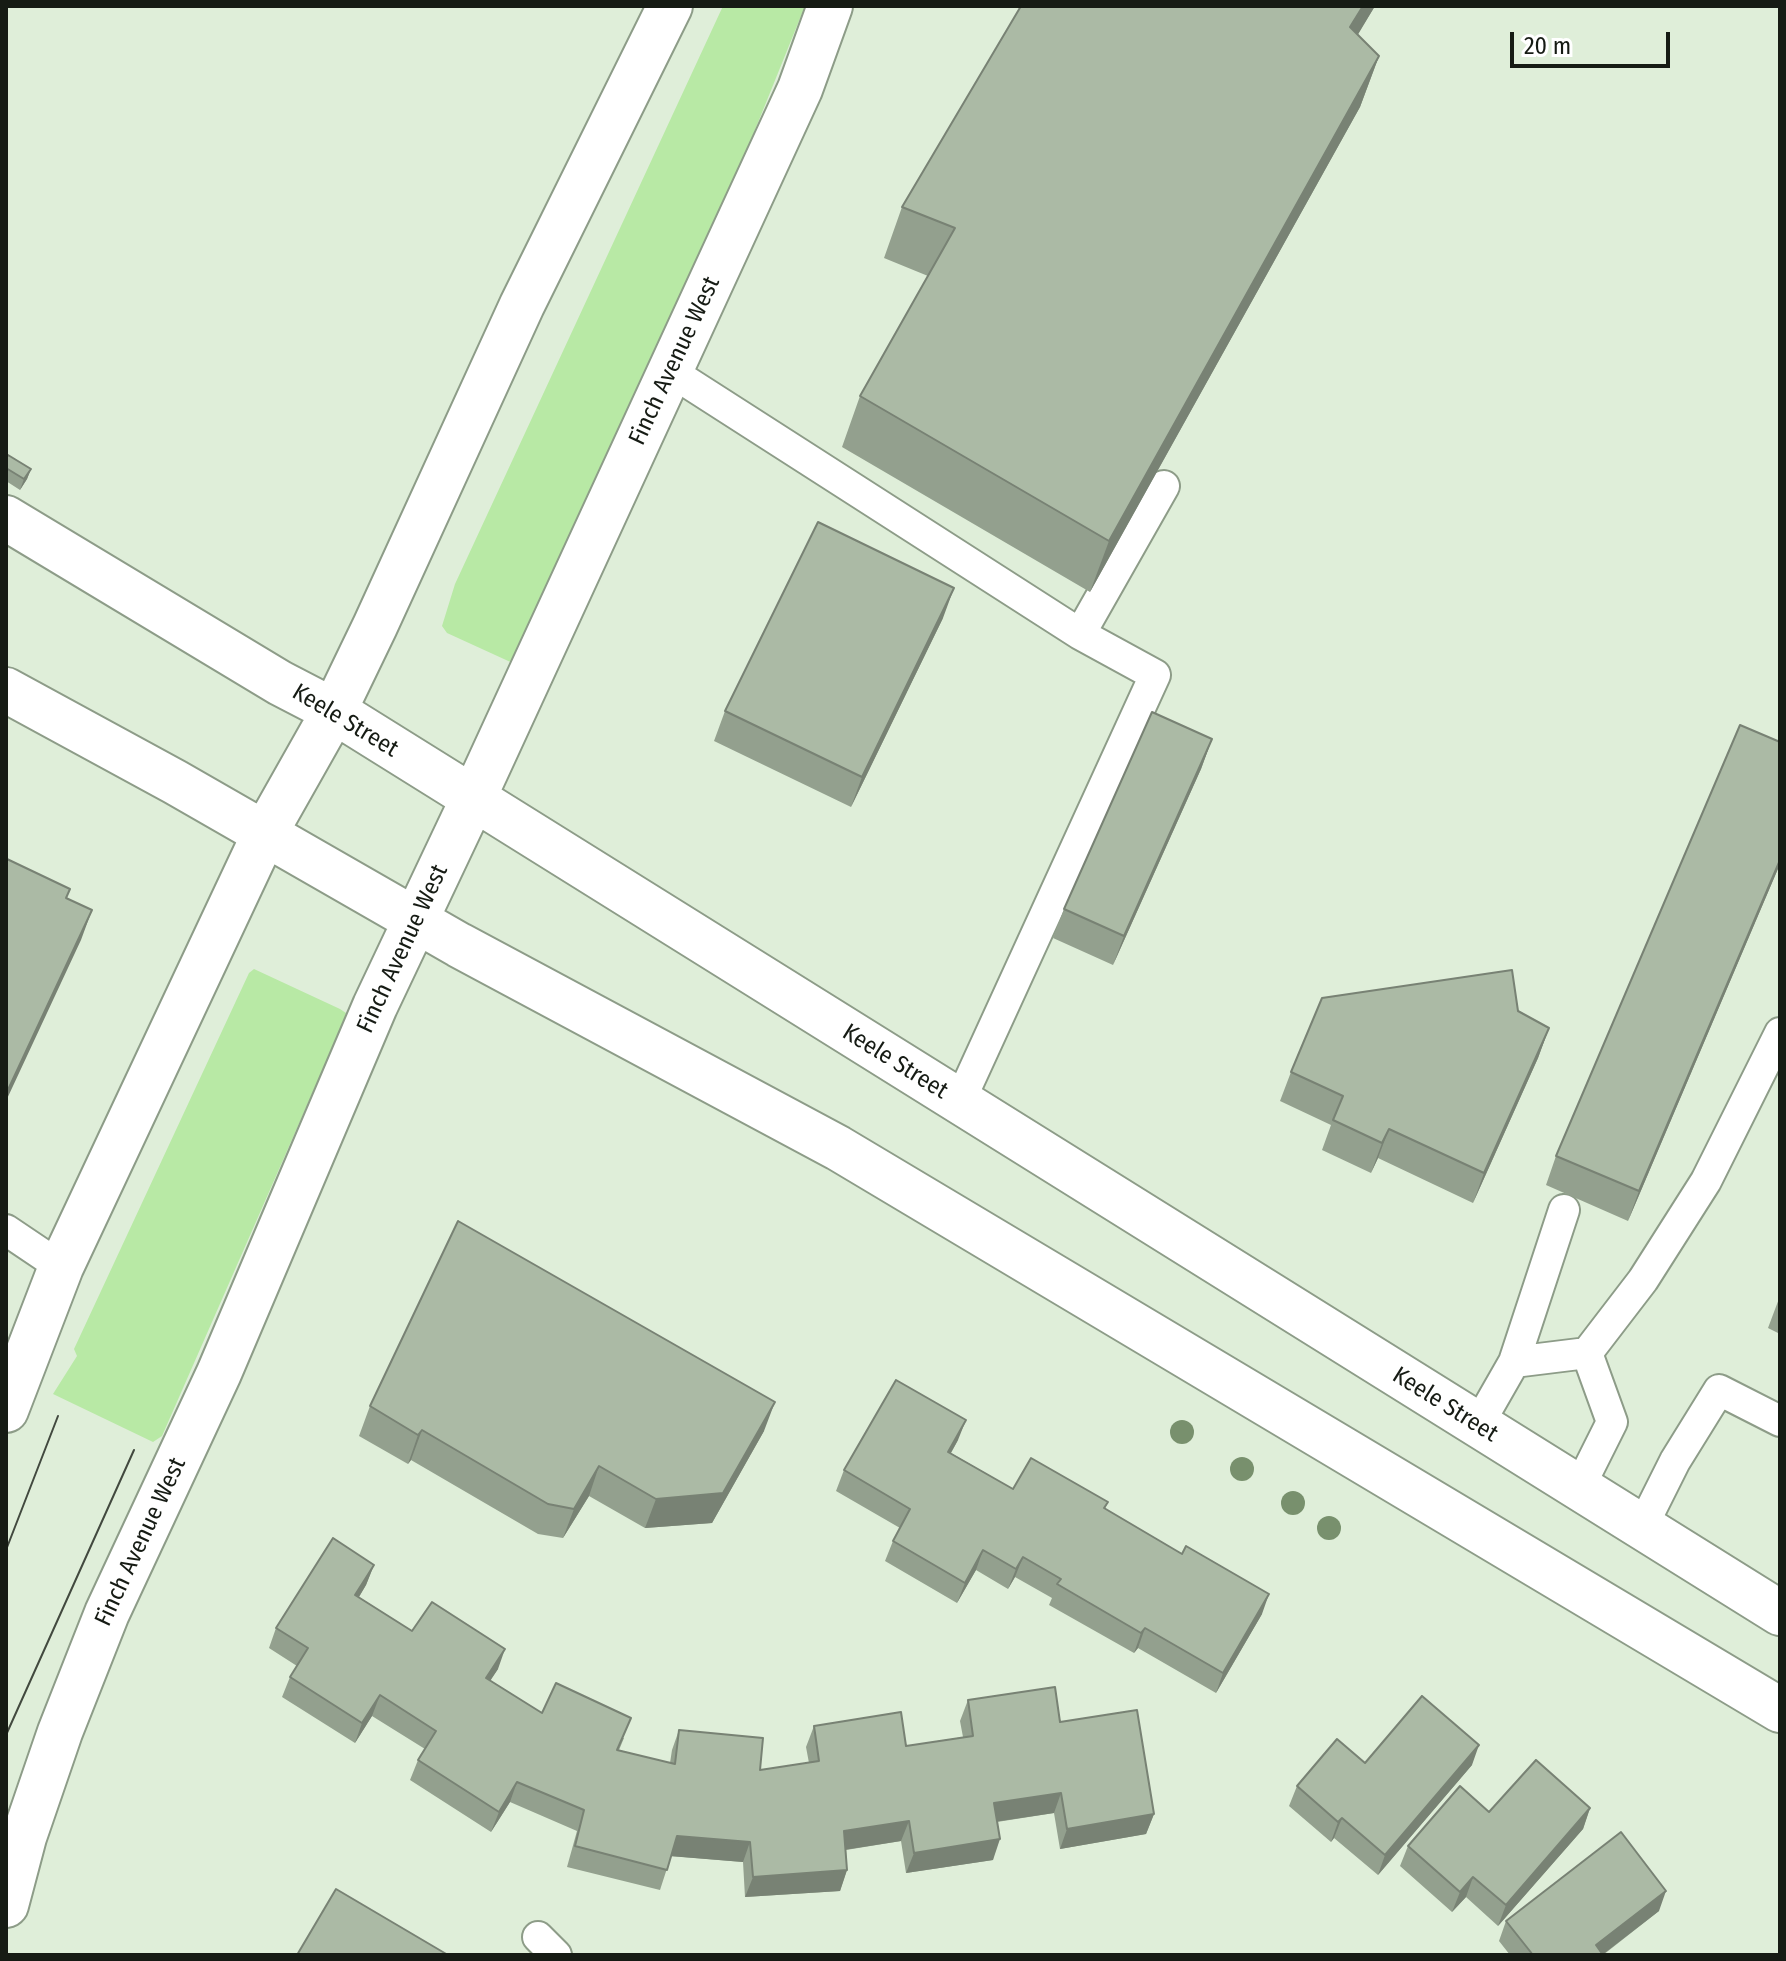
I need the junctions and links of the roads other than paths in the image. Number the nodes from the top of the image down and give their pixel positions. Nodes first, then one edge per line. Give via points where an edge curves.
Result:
1 (670, 6) edge
2 (830, 6) edge
3 (670, 371) junction
4 (1164, 486) edge
5 (6, 518) edge
6 (1080, 634) junction
7 (6, 690) edge
8 (334, 711) junction
9 (473, 799) junction
10 (264, 835) junction
11 (415, 919) junction
12 (1780, 1033) edge
13 (959, 1103) junction
14 (1564, 1210) dead end
15 (6, 1230) edge
16 (61, 1267) junction
17 (1587, 1353) junction
18 (1514, 1362) junction
19 (6, 1410) edge
20 (1780, 1421) edge
21 (1478, 1425) junction
22 (1579, 1488) junction
23 (1642, 1527) junction
24 (1780, 1613) edge
25 (1780, 1710) edge
26 (6, 1905) edge

1 - 8 main road via 522,305
2 - 3 main road, Finch Avenue West via 800,89
3 - 6 lane
3 - 9 main road, Finch Avenue West
4 - 6 lane
5 - 8 main road, Keele Street
6 - 13 lane via 1155,675
7 - 10 main road
8 - 9 main road, Keele Street
8 - 10 main road
9 - 11 main road, Finch Avenue West
9 - 13 main road, Keele Street
10 - 11 main road
10 - 16 main road
11 - 25 main road via 838,1148
11 - 26 main road, Finch Avenue West via 219,1373 107,1613 60,1732
12 - 17 lane via 1706,1181 1643,1280
13 - 21 main road, Keele Street
14 - 18 lane
15 - 16 lane
16 - 19 main road
17 - 18 lane
17 - 22 lane via 1612,1422
18 - 21 lane
20 - 23 lane via 1719,1390
21 - 22 main road, Keele Street
22 - 23 main road, Keele Street
23 - 24 main road, Keele Street

